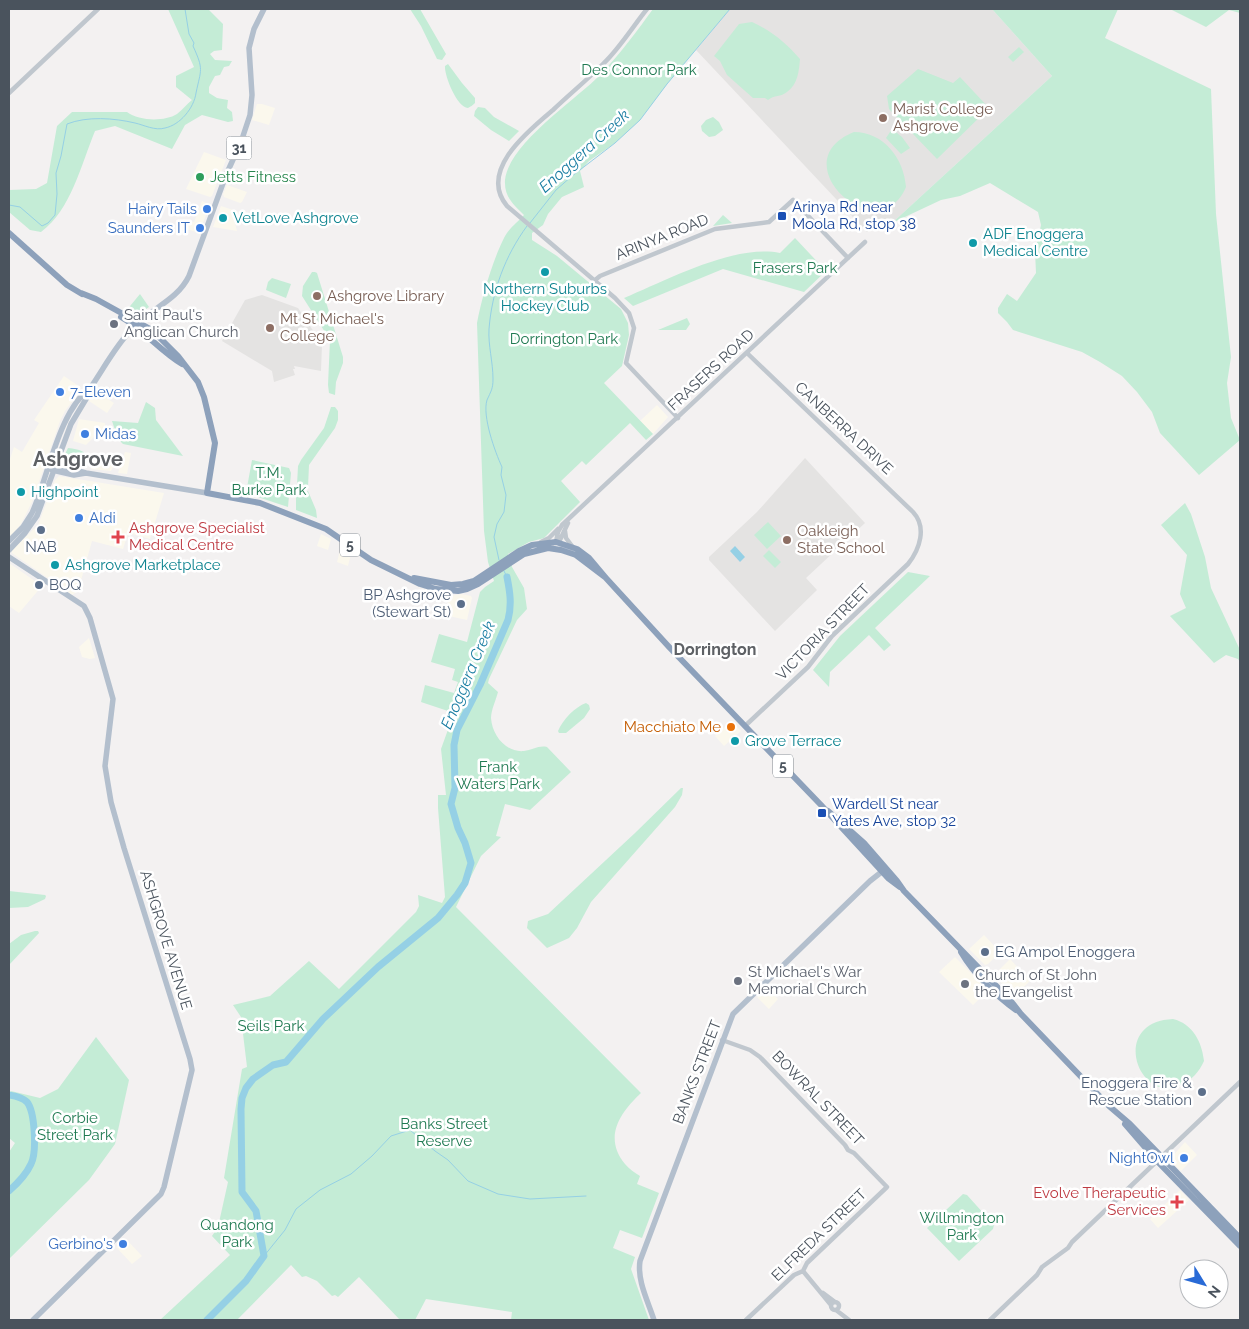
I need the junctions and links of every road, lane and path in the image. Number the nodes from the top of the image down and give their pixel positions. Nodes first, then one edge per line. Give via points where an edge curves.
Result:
1 (98, 9) edge
2 (264, 9) edge
3 (647, 9) edge
4 (9, 93) edge
5 (9, 233) edge
6 (9, 238) edge
7 (865, 242) dead end
8 (32, 254) junction
9 (848, 258) junction
10 (594, 281) junction
11 (137, 324) junction
12 (747, 353) junction
13 (678, 418) junction
14 (52, 467) junction
15 (207, 493) junction
16 (920, 523) joint
17 (565, 524) junction
18 (9, 541) edge
19 (540, 543) junction
20 (557, 544) junction
21 (573, 547) junction
22 (9, 550) edge
23 (9, 557) edge
24 (515, 557) junction
25 (604, 577) junction
26 (745, 726) junction
27 (883, 868) junction
28 (722, 1040) junction
29 (1240, 1082) edge
30 (1159, 1159) junction
31 (887, 1187) joint
32 (1240, 1238) edge
33 (1240, 1246) edge
34 (803, 1271) junction
35 (847, 1319) edge
36 (32, 1320) edge
37 (654, 1320) edge
38 (746, 1320) edge
39 (990, 1320) edge

1 - 4 street
2 - 11 main road, 31 via 254,29 250,48 251,111 189,276 174,296
3 - 10 street via 606,62 526,134 508,155 498,184 501,199
5 - 8 highway
6 - 8 highway
7 - 9 street, FRASERS ROAD
8 - 11 highway via 67,285
9 - 10 street, ARINYA ROAD via 793,200 769,222 715,229
9 - 12 street, FRASERS ROAD
10 - 13 street via 622,305 633,321 626,360 628,366
11 - 14 main road, 31 via 67,418
11 - 15 highway via 184,365 200,386 214,440
12 - 13 street, FRASERS ROAD
12 - 16 street, CANBERRA DRIVE via 897,494
13 - 17 street, FRASERS ROAD
14 - 15 main road via 74,475 86,473
14 - 18 main road, 31 via 32,513
14 - 22 main road, 31 via 37,516
15 - 24 highway, 5 via 263,504 326,529 366,558 408,577 445,588 469,583
16 - 26 street, VICTORIA STREET via 921,538 908,564 832,636 808,667
17 - 19 street
17 - 20 street, FRASERS ROAD via 558,532
17 - 21 street via 564,535
19 - 20 highway, 5
19 - 24 highway, 5 via 527,547
20 - 21 highway, 5
20 - 24 highway, 5
20 - 25 highway, 5
21 - 25 highway, 5 via 589,558
23 - 36 main road, ASHGROVE AVENUE via 84,606 90,618 113,699 105,766 111,802 192,1070 161,1194
25 - 26 highway, 5
26 - 27 highway, 5 via 821,805 852,832
27 - 28 main road, BANKS STREET via 736,1009
27 - 30 highway, 5 via 958,948 970,966 1130,1124
28 - 31 street, BOWRAL STREET via 760,1057
28 - 37 main road, BANKS STREET via 638,1269
29 - 30 street
30 - 32 highway, 5
30 - 33 highway, 5
30 - 39 street via 1068,1248 1042,1267 1037,1276
31 - 34 street, ELFREDA STREET via 807,1263
34 - 35 street via 833,1303 839,1304 838,1308
34 - 38 street, ELFREDA STREET via 795,1274

